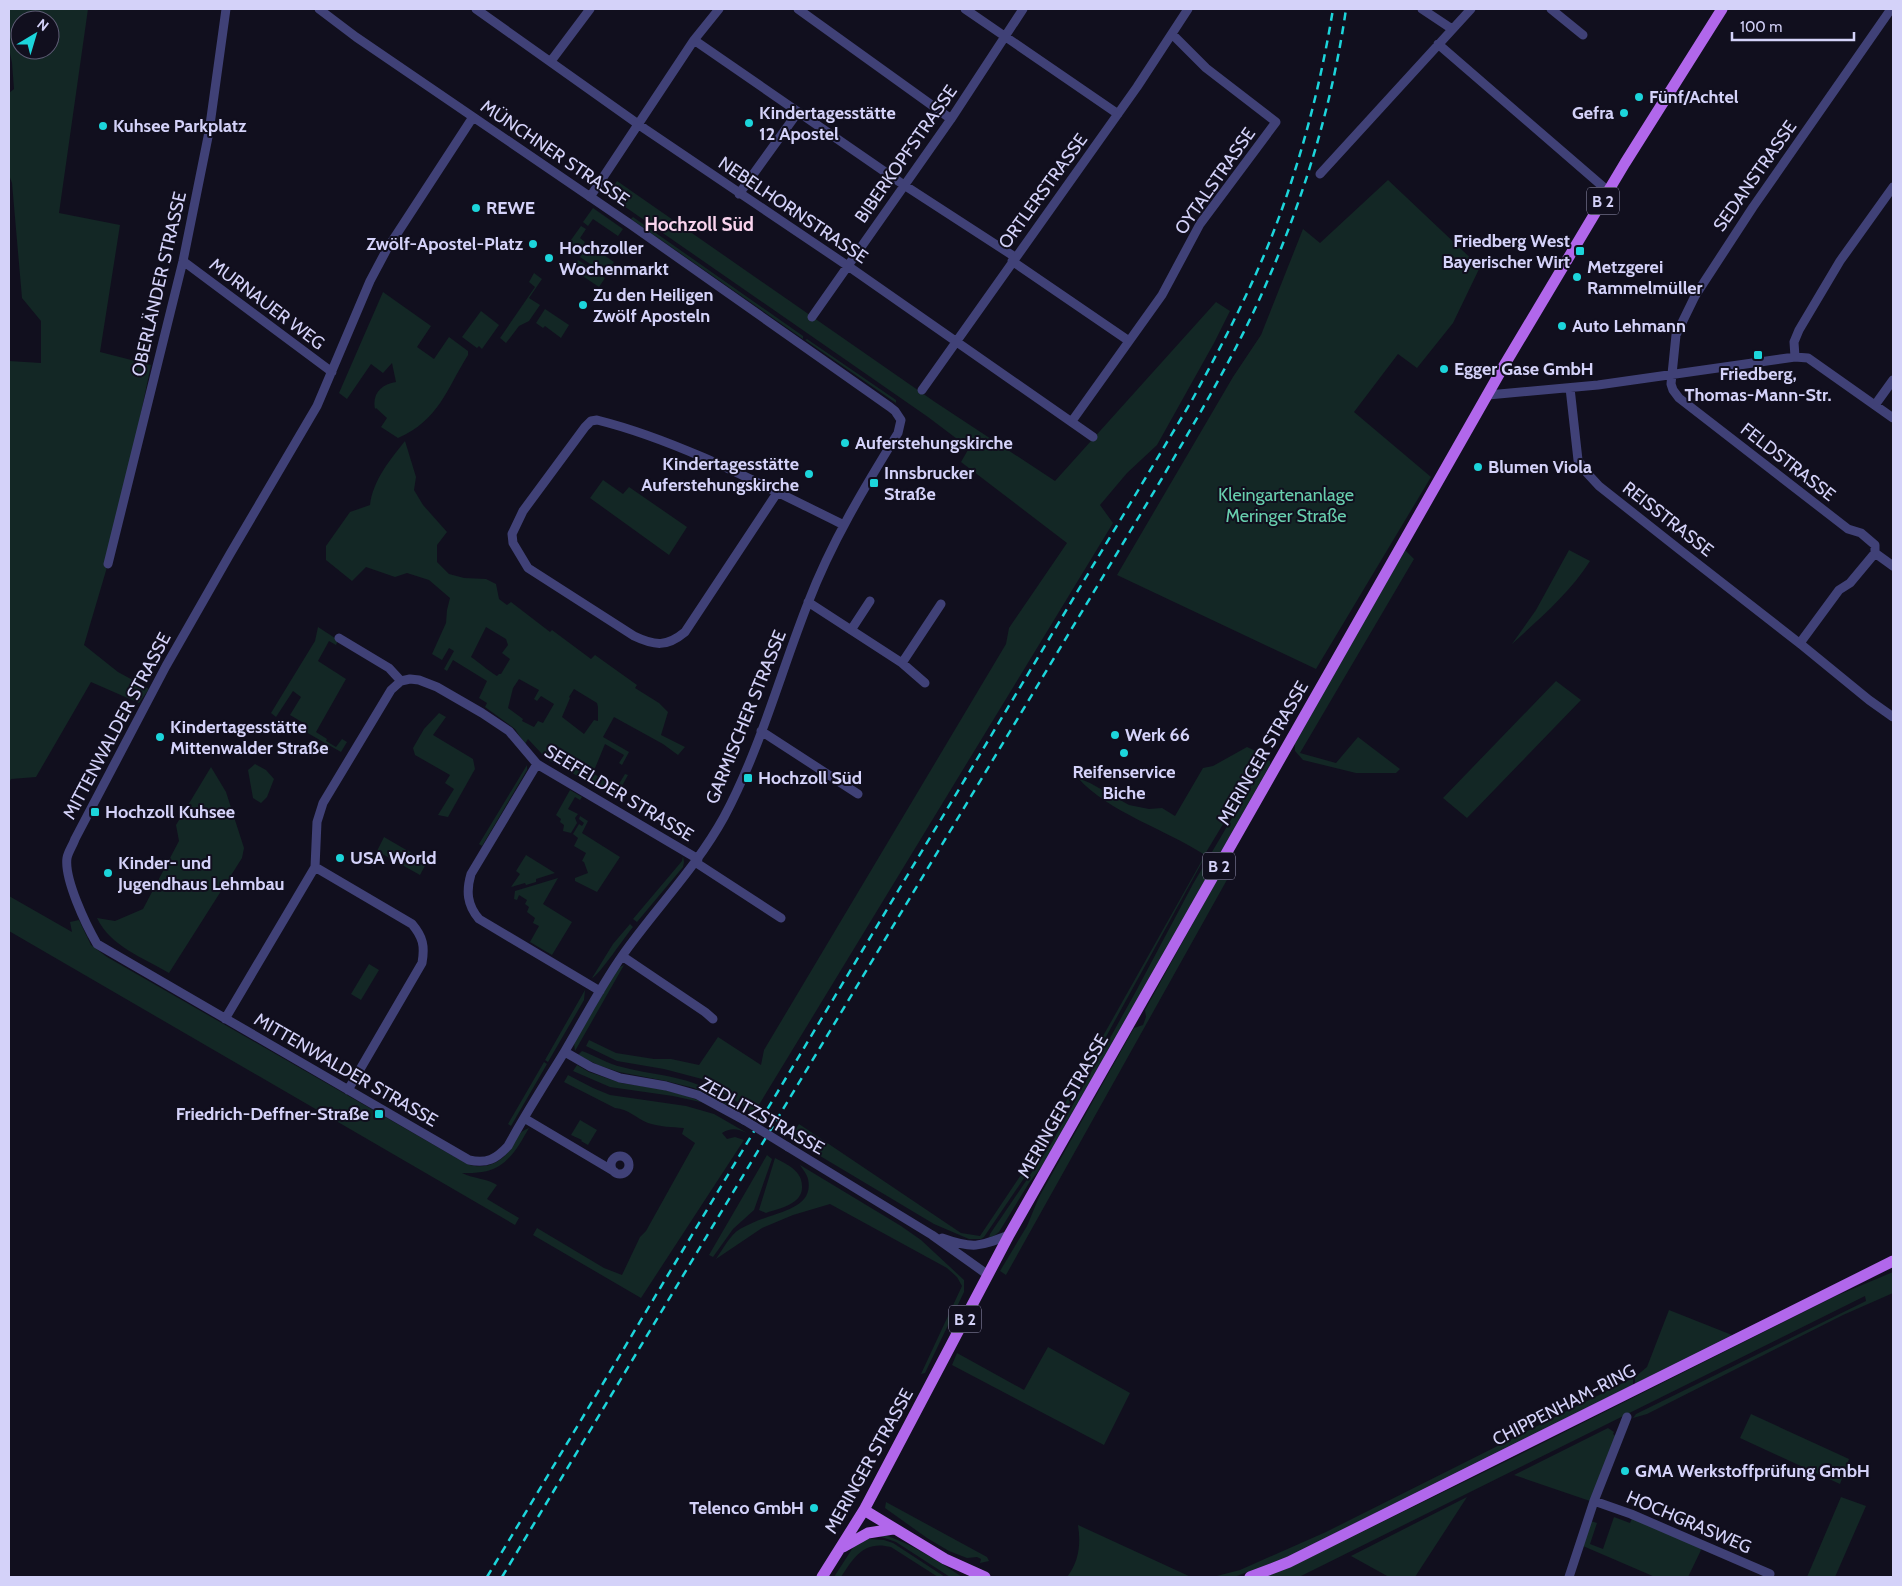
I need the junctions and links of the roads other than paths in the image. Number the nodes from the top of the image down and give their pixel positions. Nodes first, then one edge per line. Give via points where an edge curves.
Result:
1 (226, 9) edge
2 (319, 9) edge
3 (476, 9) edge
4 (590, 9) edge
5 (719, 9) edge
6 (798, 9) edge
7 (965, 9) edge
8 (1024, 9) edge
9 (1188, 9) edge
10 (1422, 9) edge
11 (1471, 9) edge
12 (1551, 9) edge
13 (1722, 9) edge
14 (1891, 9) edge
15 (1452, 29) junction
16 (1172, 34) junction
17 (1583, 34) dead end
18 (1006, 37) junction
19 (694, 40) junction
20 (1438, 44) junction
21 (551, 61) junction
22 (798, 112) junction
23 (1118, 114) junction
24 (473, 117) junction
25 (951, 119) junction
26 (638, 124) junction
27 (1320, 174) dead end
28 (904, 185) junction
29 (1893, 187) edge
30 (1608, 191) junction
31 (739, 194) junction
32 (590, 197) junction
33 (1013, 259) junction
34 (183, 261) junction
35 (848, 266) junction
36 (812, 317) dead end
37 (1129, 341) junction
38 (957, 342) junction
39 (1795, 357) junction
40 (332, 372) junction
41 (1672, 374) junction
42 (1893, 380) edge
43 (1570, 388) junction
44 (922, 390) dead end
45 (1488, 395) junction
46 (1875, 405) junction
47 (895, 411) joint
48 (1893, 418) edge
49 (1072, 421) junction
50 (1093, 437) dead end
51 (777, 494) junction
52 (844, 525) junction
53 (1875, 553) junction
54 (108, 564) dead end
55 (1893, 566) edge
56 (870, 601) dead end
57 (808, 602) junction
58 (941, 604) dead end
59 (851, 630) junction
60 (339, 638) dead end
61 (1800, 643) junction
62 (902, 663) junction
63 (400, 681) junction
64 (925, 683) dead end
65 (1893, 716) edge
66 (762, 731) junction
67 (536, 764) junction
68 (858, 794) dead end
69 (697, 860) junction
70 (315, 867) junction
71 (781, 918) dead end
72 (622, 956) junction
73 (600, 991) junction
74 (713, 1019) dead end
75 (226, 1020) junction
76 (565, 1052) junction
77 (348, 1090) junction
78 (524, 1118) junction
79 (508, 1146) joint
80 (615, 1172) dead end
81 (932, 1235) junction
82 (1009, 1235) junction
83 (1893, 1261) edge
84 (988, 1275) junction
85 (1627, 1417) dead end
86 (1594, 1501) junction
87 (864, 1510) junction
88 (893, 1528) junction
89 (840, 1550) junction
90 (1770, 1574) dead end
91 (822, 1577) edge
92 (986, 1577) edge
93 (1250, 1577) edge
94 (1569, 1577) edge

1 - 34 street, OBERLÄNDER STRASSE via 209,132
2 - 24 street, MÜNCHNER STRASSE
3 - 21 street, NEBELHORNSTRASSE
4 - 21 street
5 - 19 street
6 - 25 street
7 - 18 street
8 - 18 street, BIBERKOPFSTRASSE
9 - 16 street, ORTLERSTRASSE
10 - 15 street
11 - 15 street
12 - 17 street
13 - 30 main road, MERINGER STRASSE / B 2
14 - 41 street, SEDANSTRASSE via 1695,296 1676,335
15 - 20 street
16 - 23 street, ORTLERSTRASSE
16 - 37 street, OYTALSTRASSE via 1206,68 1276,122 1200,224 1162,295
18 - 23 street
18 - 25 street, BIBERKOPFSTRASSE
19 - 22 street
19 - 26 street
20 - 27 street
20 - 30 street
21 - 26 street, NEBELHORNSTRASSE
22 - 28 street
22 - 31 street
23 - 33 street, ORTLERSTRASSE
24 - 32 street, MÜNCHNER STRASSE
24 - 40 street, MITTENWALDER STRASSE via 386,249
25 - 28 street, BIBERKOPFSTRASSE
26 - 31 street, NEBELHORNSTRASSE
26 - 32 street
28 - 33 street
28 - 35 street, BIBERKOPFSTRASSE
29 - 39 street via 1840,261 1799,330 1794,342
30 - 45 main road, MERINGER STRASSE / B 2
31 - 35 street, NEBELHORNSTRASSE
32 - 47 street, MÜNCHNER STRASSE
33 - 37 street
33 - 38 street, ORTLERSTRASSE
34 - 40 street, MURNAUER WEG
34 - 54 street, OBERLÄNDER STRASSE
35 - 36 street, BIBERKOPFSTRASSE
35 - 38 street, NEBELHORNSTRASSE
37 - 49 street, OYTALSTRASSE
38 - 44 street, ORTLERSTRASSE
38 - 49 street, NEBELHORNSTRASSE
39 - 41 street
39 - 46 street via 1808,358
40 - 75 street, MITTENWALDER STRASSE via 317,406 144,707 67,857 75,898 97,944
41 - 43 street
41 - 53 street, FELDSTRASSE via 1673,390 1679,398 1848,529 1861,533 1875,545
42 - 46 street
43 - 45 street
43 - 61 street, REISSTRASSE via 1578,460 1587,473 1599,486
45 - 82 main road, MERINGER STRASSE / B 2
46 - 48 street
47 - 52 street, GARMISCHER STRASSE via 901,420 898,433
49 - 50 street, NEBELHORNSTRASSE
51 - 51 street via 678,448 604,422 591,421 524,510 512,534 513,543 528,568 556,588 647,642 661,644 685,632
51 - 52 street
52 - 57 street, GARMISCHER STRASSE
53 - 55 street, FELDSTRASSE
53 - 61 street via 1840,590
56 - 59 street
57 - 59 street
57 - 66 street, GARMISCHER STRASSE
58 - 62 street
59 - 62 street
60 - 63 street via 389,668
61 - 65 street, REISSTRASSE
62 - 64 street
63 - 67 street, SEEFELDER STRASSE via 419,680 432,685 482,713 508,731
63 - 70 street via 391,690 323,803 317,822
66 - 68 street
66 - 69 street, GARMISCHER STRASSE via 735,795
67 - 69 street, SEEFELDER STRASSE
67 - 73 street via 471,874 469,902 479,919
69 - 71 street, SEEFELDER STRASSE
69 - 72 street, GARMISCHER STRASSE
70 - 75 street
70 - 77 street via 412,924 423,944 422,963
72 - 73 street, GARMISCHER STRASSE
72 - 74 street
73 - 76 street, GARMISCHER STRASSE
75 - 77 street, MITTENWALDER STRASSE
76 - 78 street, GARMISCHER STRASSE
76 - 81 street, ZEDLITZSTRASSE, bridge via 620,1078 698,1095
77 - 79 street, MITTENWALDER STRASSE via 469,1160 490,1161
78 - 79 street, GARMISCHER STRASSE
78 - 80 street
81 - 82 street, ZEDLITZSTRASSE via 961,1245 977,1246
81 - 84 street, ZEDLITZSTRASSE
82 - 84 main road, MERINGER STRASSE / B 2
83 - 93 main road, CHIPPENHAM-RING via 1289,1562
84 - 87 main road, MERINGER STRASSE / B 2
85 - 86 street
86 - 90 street, HOCHGRASWEG
86 - 94 street
87 - 88 main road
87 - 89 main road, MERINGER STRASSE / B 2
88 - 89 main road via 868,1533
88 - 92 main road via 944,1560
89 - 91 main road, MERINGER STRASSE / B 2

